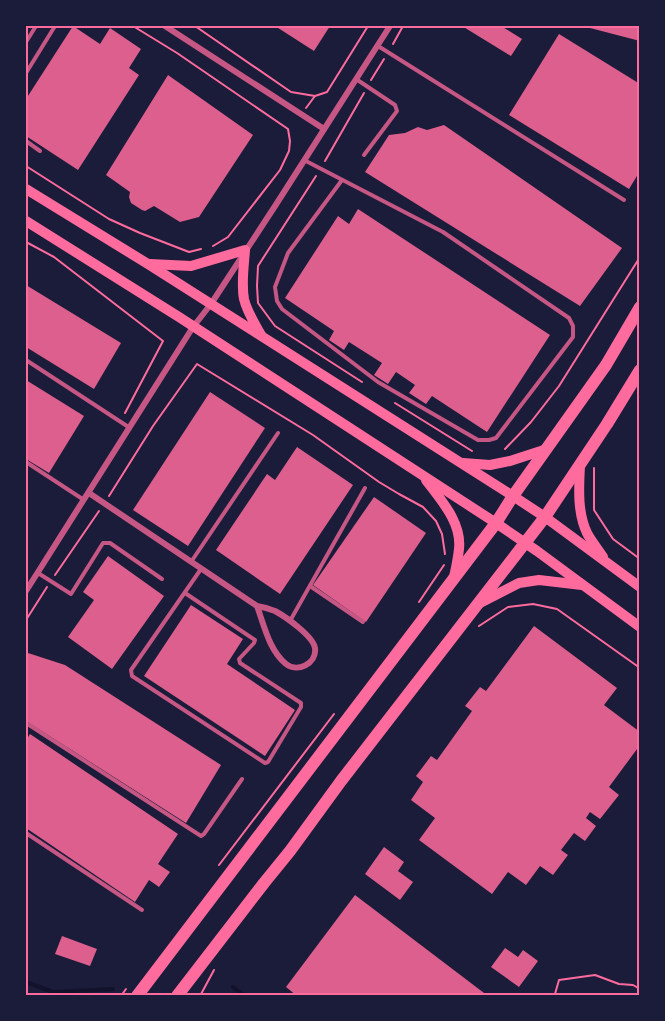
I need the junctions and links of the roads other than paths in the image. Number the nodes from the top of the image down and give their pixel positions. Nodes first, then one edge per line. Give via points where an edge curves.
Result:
1 (36, 26) edge
2 (55, 26) edge
3 (165, 26) edge
4 (390, 26) edge
5 (26, 42) edge
6 (377, 45) junction
7 (26, 73) edge
8 (356, 79) junction
9 (324, 129) junction
10 (26, 141) edge
11 (40, 151) dead end
12 (364, 155) dead end
13 (304, 160) junction
14 (342, 180) junction
15 (26, 189) edge
16 (624, 200) dead end
17 (26, 221) edge
18 (245, 250) junction
19 (148, 264) junction
20 (211, 304) junction
21 (639, 307) edge
22 (193, 327) junction
23 (262, 338) junction
24 (26, 360) edge
25 (639, 370) edge
26 (129, 428) junction
27 (278, 433) dead end
28 (547, 449) junction
29 (26, 462) edge
30 (460, 462) junction
31 (580, 465) junction
32 (421, 474) junction
33 (365, 488) dead end
34 (89, 493) junction
35 (513, 496) junction
36 (84, 500) junction
37 (545, 517) junction
38 (496, 523) junction
39 (525, 543) junction
40 (191, 562) junction
41 (607, 563) junction
42 (201, 568) junction
43 (37, 572) junction
44 (454, 577) junction
45 (162, 579) dead end
46 (582, 585) junction
47 (310, 586) junction
48 (639, 587) edge
49 (26, 591) edge
50 (185, 593) junction
51 (478, 604) junction
52 (257, 606) junction
53 (290, 622) junction
54 (363, 622) dead end
55 (639, 627) edge
56 (26, 723) edge
57 (242, 779) dead end
58 (26, 833) edge
59 (142, 910) dead end
60 (132, 991) edge
61 (177, 996) edge

1 - 5 lane
2 - 7 lane
3 - 9 street
4 - 6 street
6 - 8 street
6 - 16 lane
8 - 9 street
8 - 12 lane via 397,108
9 - 13 street
10 - 11 lane
13 - 14 lane
13 - 18 street
14 - 14 lane via 443,232 569,318 573,337 496,438 478,440 378,382 282,309 277,301 275,286 288,253
15 - 19 main road
17 - 22 main road
18 - 19 main road via 191,266
18 - 20 street
18 - 23 main road via 244,300
19 - 20 main road
20 - 22 street
20 - 23 main road
21 - 28 main road via 606,365
22 - 26 street
22 - 32 main road
23 - 30 main road
24 - 26 lane
25 - 31 main road
26 - 34 street
27 - 40 lane
28 - 30 main road via 490,465
28 - 35 main road
29 - 36 lane
30 - 35 main road
31 - 37 main road
31 - 41 main road via 578,496 582,517
32 - 38 main road
32 - 44 main road via 456,526 460,546
33 - 47 lane
34 - 36 street
34 - 40 street
35 - 37 main road
35 - 38 main road
36 - 43 street
37 - 39 main road
37 - 41 main road
38 - 39 main road
38 - 44 main road
39 - 46 main road
39 - 51 main road
40 - 42 street
41 - 48 main road
42 - 50 lane
42 - 52 street
43 - 45 lane via 71,594 107,542
43 - 49 street
44 - 60 main road
46 - 51 main road via 539,580 519,583
46 - 55 main road
47 - 53 lane
47 - 54 lane
50 - 50 lane via 130,670 132,676 268,762 301,703 240,663 239,659 255,640
51 - 61 main road
52 - 53 street
52 - 53 street via 280,657 287,665 306,666 312,660 315,646 308,635
56 - 57 lane via 201,836
58 - 59 lane

